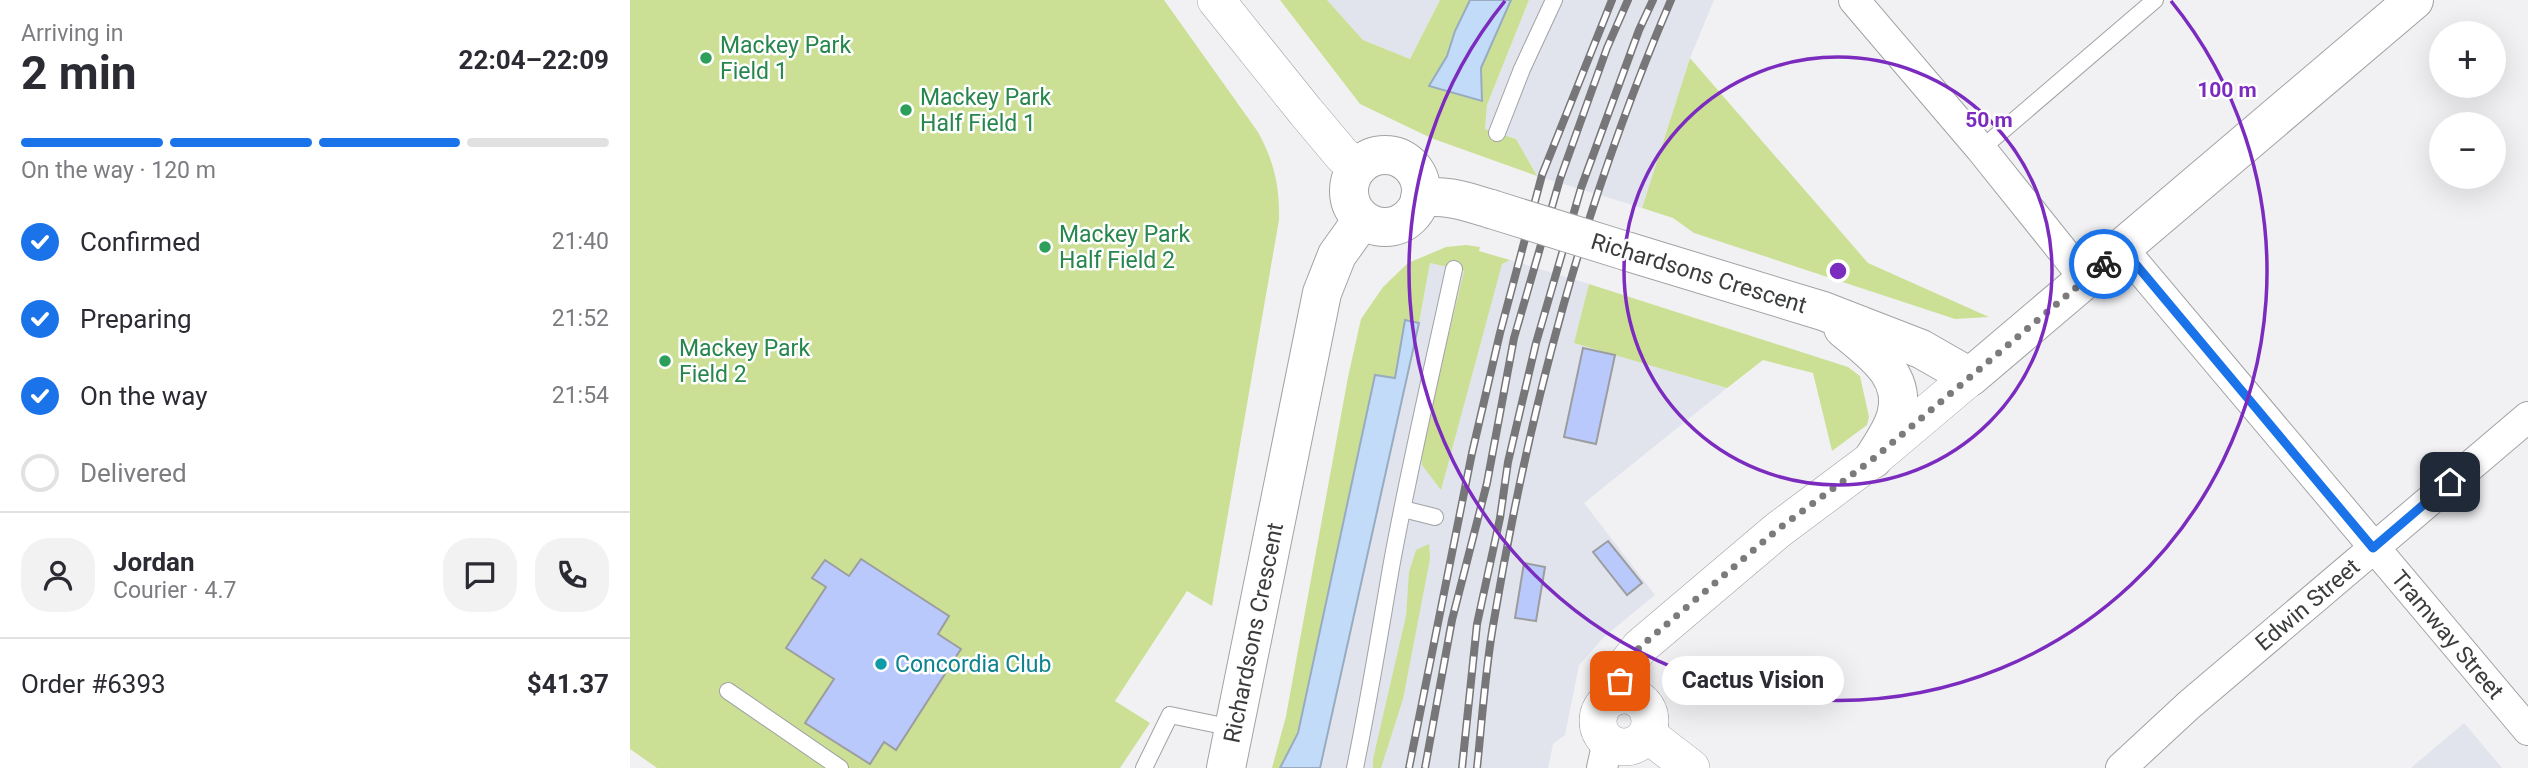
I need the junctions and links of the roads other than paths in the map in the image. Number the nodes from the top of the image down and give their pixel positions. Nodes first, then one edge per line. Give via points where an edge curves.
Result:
1 (1216, 0) edge
2 (1554, 0) edge
3 (1854, 0) edge
4 (2155, 0) edge
5 (2414, 0) edge
6 (1497, 133) dead end
7 (1981, 149) junction
8 (1358, 167) junction
9 (1420, 198) junction
10 (1362, 220) junction
11 (2123, 249) junction
12 (1454, 269) dead end
13 (2086, 280) junction
14 (1823, 312) junction
15 (1970, 377) junction
16 (2528, 417) edge
17 (1873, 459) junction
18 (1403, 509) junction
19 (1435, 517) dead end
20 (2373, 548) junction
21 (728, 691) dead end
22 (1617, 696) junction
23 (1233, 728) junction
24 (2528, 730) edge
25 (1647, 734) junction
26 (1605, 755) edge
27 (840, 768) edge
28 (1144, 768) edge
29 (1226, 768) edge
30 (1355, 768) edge
31 (1691, 768) edge
32 (2121, 768) edge

1 - 8 street via 1313,121
2 - 6 lane
3 - 7 street
4 - 7 lane
5 - 11 main road
7 - 13 street
8 - 9 main road via 1378,156 1401,159 1417,176
8 - 10 main road via 1348,188 1349,200
9 - 10 main road via 1416,210 1398,225 1385,227
9 - 14 main road, Richardsons Crescent, bridge via 1452,197
10 - 23 main road, Richardsons Crescent via 1337,255 1322,293
11 - 13 main road
11 - 20 street, Tramway Street
12 - 18 lane
13 - 15 main road
14 - 15 main road, Richardsons Crescent via 1921,349
14 - 17 main road via 1879,358 1894,380 1897,415
15 - 17 street
16 - 20 street, Edwin Street
17 - 22 street via 1777,530 1640,647 1623,669
18 - 19 lane
18 - 30 lane
20 - 24 street, Tramway Street
20 - 32 street, Edwin Street
21 - 27 lane
22 - 25 street via 1633,697 1645,705 1650,720
22 - 26 street via 1604,705 1598,720
23 - 28 lane via 1170,715
23 - 29 main road, Richardsons Crescent
25 - 26 street via 1629,747
25 - 31 street

